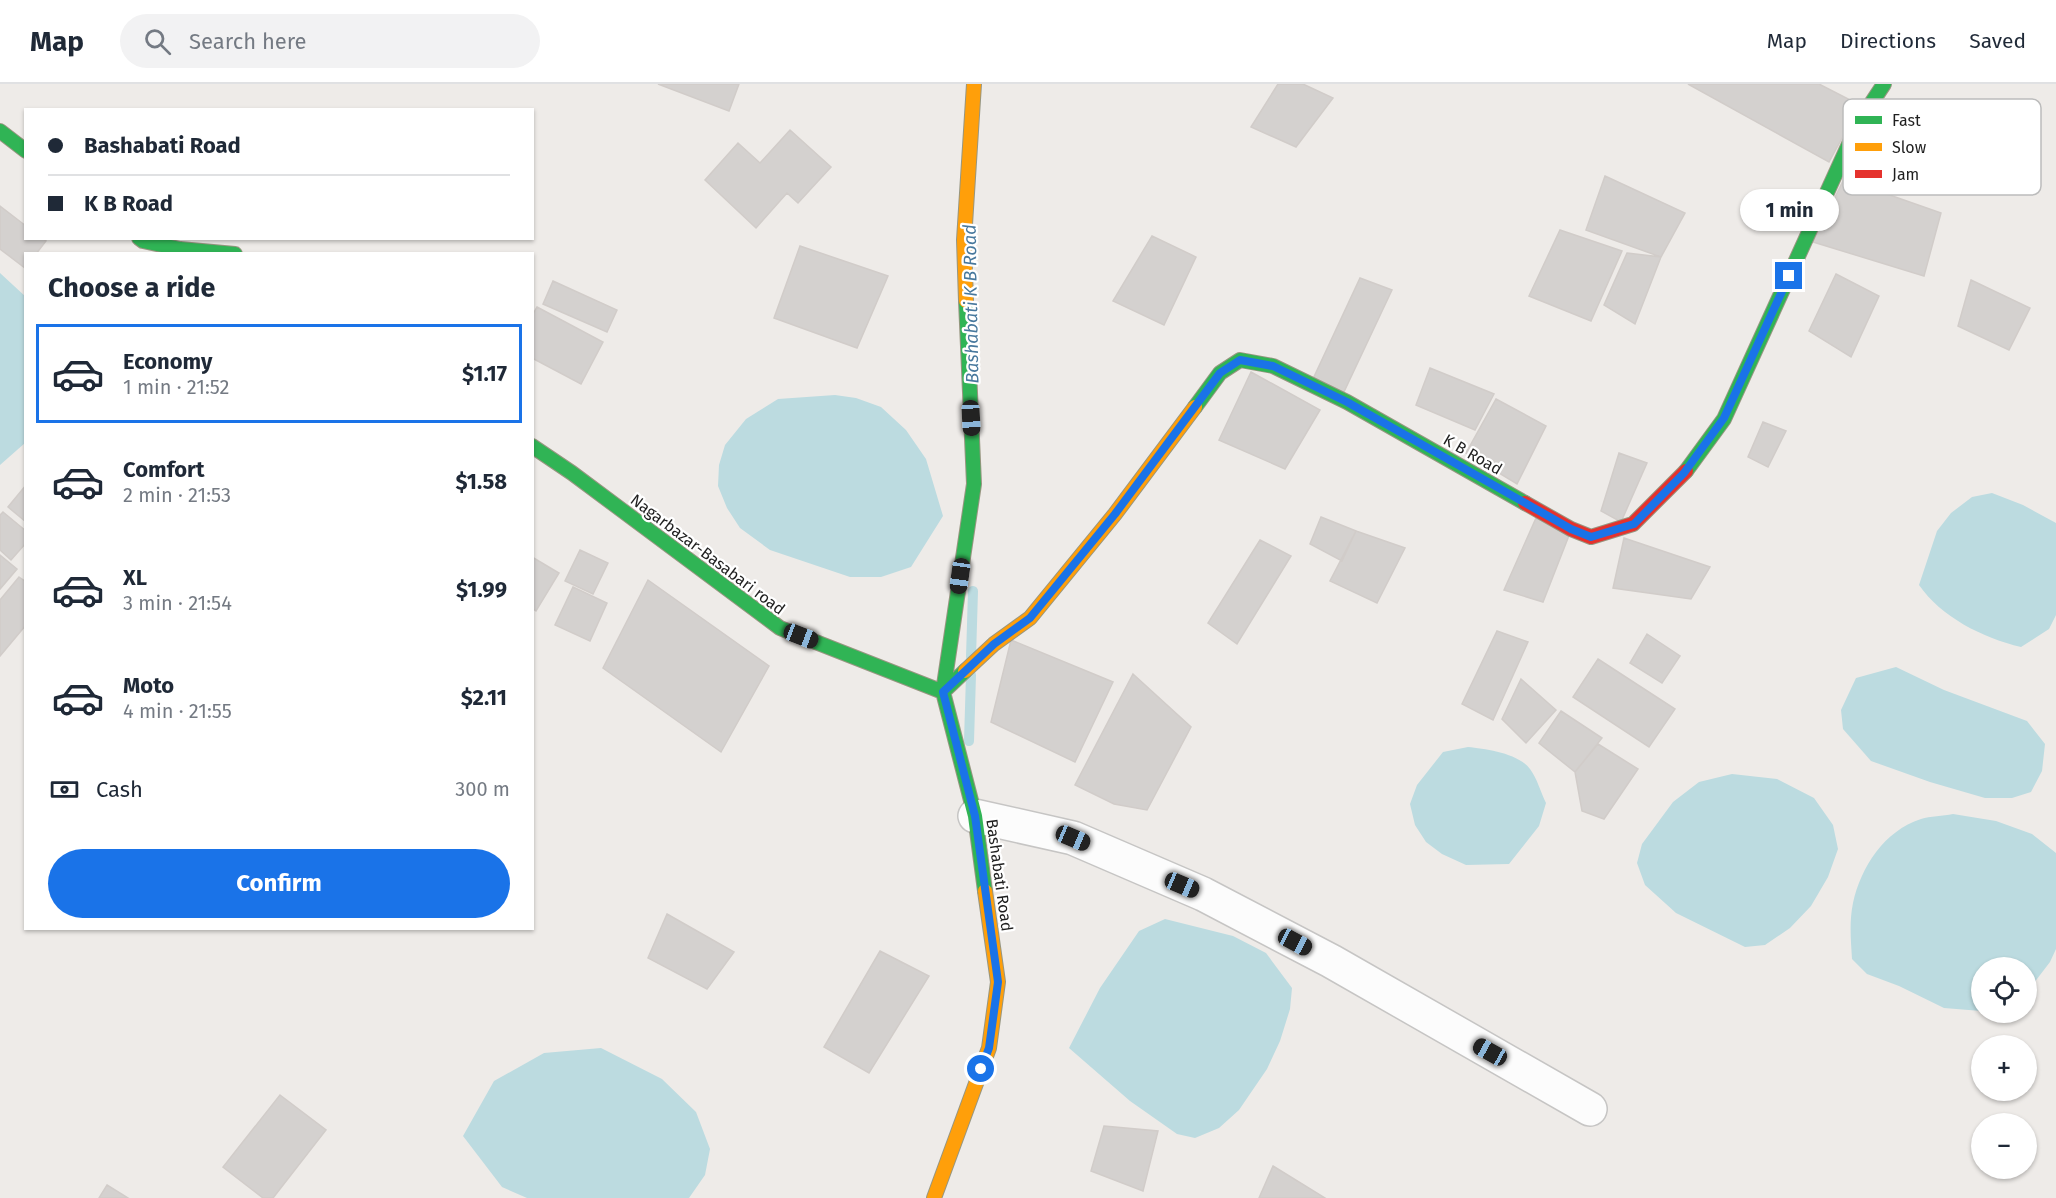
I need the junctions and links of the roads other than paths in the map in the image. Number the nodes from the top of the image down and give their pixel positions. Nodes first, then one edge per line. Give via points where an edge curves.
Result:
1 (974, 84) edge
2 (1884, 84) edge
3 (1874, 99) edge
4 (0, 131) edge
5 (24, 149) edge
6 (1843, 157) edge
7 (140, 244) edge
8 (213, 252) edge
9 (534, 447) edge
10 (943, 692) junction
11 (975, 816) junction
12 (1590, 1108) dead end
13 (934, 1198) edge

1 - 10 street, Bashabati Road via 964,240 974,484
2 - 3 street, K B Road
4 - 5 street
6 - 10 street, K B Road via 1724,418 1684,473 1634,524 1591,537 1571,529 1347,402 1273,366 1240,360 1220,373 1115,514 1030,618 994,644
7 - 8 street
9 - 10 street, Nagarbazar-Basabari road via 780,628
10 - 11 street, Bashabati Road
11 - 12 street via 1073,838 1203,894 1331,961
11 - 13 street, Bashabati Road via 998,982 989,1048

